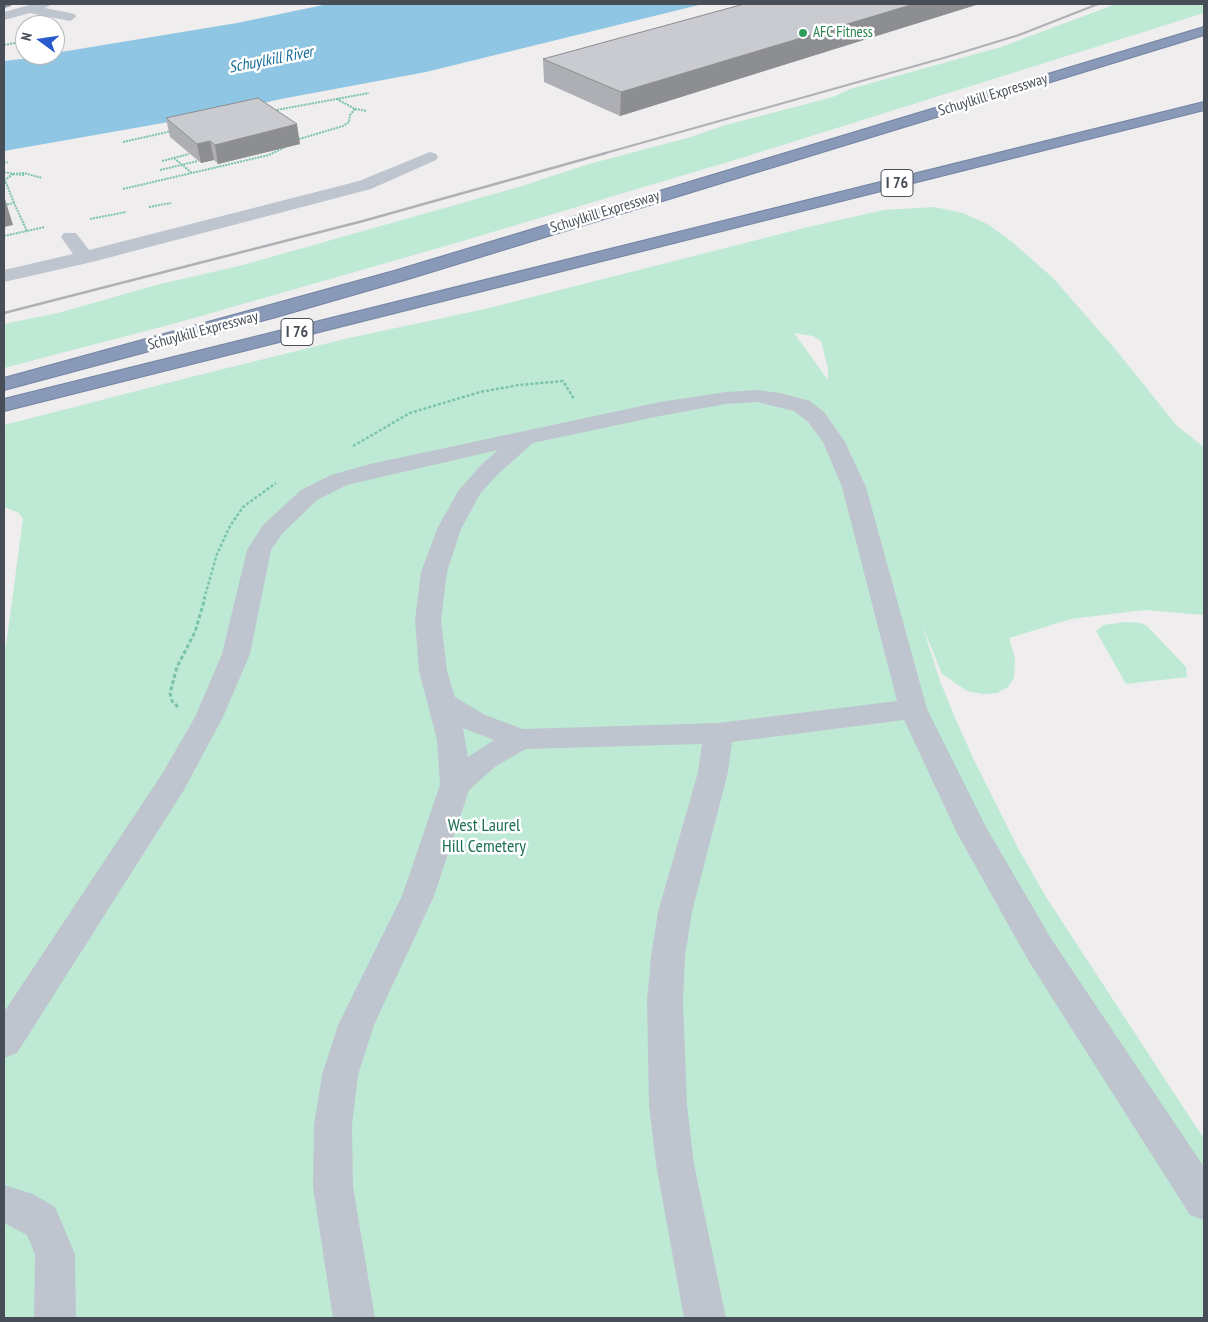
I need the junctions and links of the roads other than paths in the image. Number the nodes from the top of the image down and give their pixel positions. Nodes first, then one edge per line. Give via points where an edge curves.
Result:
1 (46, 4) edge
2 (32, 9) junction
3 (4, 16) edge
4 (70, 17) dead end
5 (1204, 31) edge
6 (1195, 49) dead end
7 (977, 100) junction
8 (1204, 106) edge
9 (430, 157) dead end
10 (70, 236) dead end
11 (85, 258) junction
12 (4, 276) edge
13 (4, 384) edge
14 (4, 405) edge
15 (526, 439) junction
16 (426, 460) junction
17 (460, 481) junction
18 (442, 704) junction
19 (913, 709) junction
20 (718, 733) junction
21 (521, 739) junction
22 (455, 785) junction
23 (4, 1042) edge
24 (1204, 1201) edge
25 (4, 1204) edge
26 (55, 1318) edge
27 (354, 1318) edge
28 (705, 1318) edge

1 - 2 street
2 - 3 street
2 - 4 street
5 - 7 highway, Schuylkill Expressway / I 76
6 - 7 highway
7 - 13 highway, Schuylkill Expressway / I 76 via 401,275
8 - 14 highway, Schuylkill Expressway / I 76
9 - 11 street via 366,185
10 - 11 street
11 - 12 street
15 - 16 street
15 - 17 street via 489,470
15 - 19 street via 726,398 757,396 802,406 816,417 834,442 854,487
16 - 17 street
16 - 23 street via 339,480 310,494 272,530 259,550 236,654 210,717 173,782
17 - 18 street via 430,594 428,642
18 - 21 street via 475,722
18 - 22 street via 452,740
19 - 20 street
19 - 24 street via 973,833 1040,950
20 - 21 street
20 - 28 street via 713,772 675,912 665,1000 668,1105 675,1164
21 - 22 street via 486,758
22 - 27 street via 418,896 356,1025 340,1075 333,1125 334,1187
25 - 26 street via 19,1208 41,1221 55,1254

